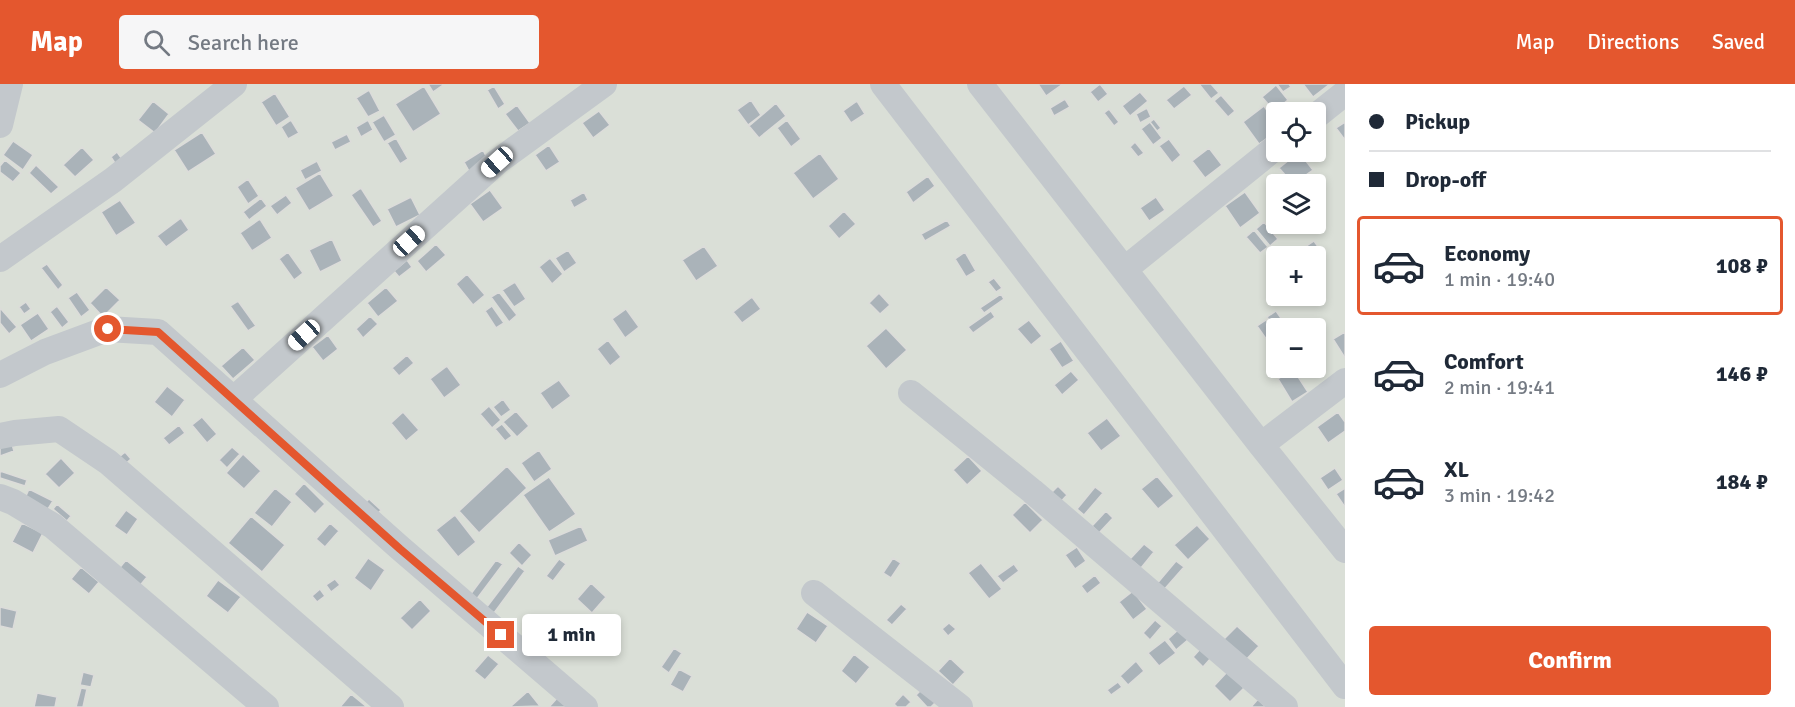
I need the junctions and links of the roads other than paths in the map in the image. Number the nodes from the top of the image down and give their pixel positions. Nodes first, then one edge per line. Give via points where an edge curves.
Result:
1 (10, 84) edge
2 (234, 84) edge
3 (604, 84) edge
4 (883, 84) edge
5 (984, 86) edge
6 (1345, 93) edge
7 (1326, 108) edge
8 (0, 125) edge
9 (1266, 155) edge
10 (0, 259) edge
11 (1125, 269) junction
12 (0, 375) edge
13 (1345, 381) edge
14 (911, 393) dead end
15 (234, 399) junction
16 (0, 436) edge
17 (1261, 445) junction
18 (0, 497) edge
19 (1345, 550) edge
20 (814, 593) dead end
21 (1345, 686) edge
22 (266, 707) edge
23 (391, 707) edge
24 (585, 707) edge
25 (960, 707) edge
26 (1285, 707) edge

1 - 8 street
2 - 10 street via 113,180
3 - 15 street via 497,162
4 - 21 street
5 - 11 street
6 - 7 street
9 - 11 street
11 - 17 street
12 - 15 street via 45,352 108,329 158,332
13 - 17 street
14 - 26 street
15 - 24 street via 400,549
16 - 23 street via 59,429 108,462
17 - 19 street
18 - 22 street via 53,526
20 - 25 street

